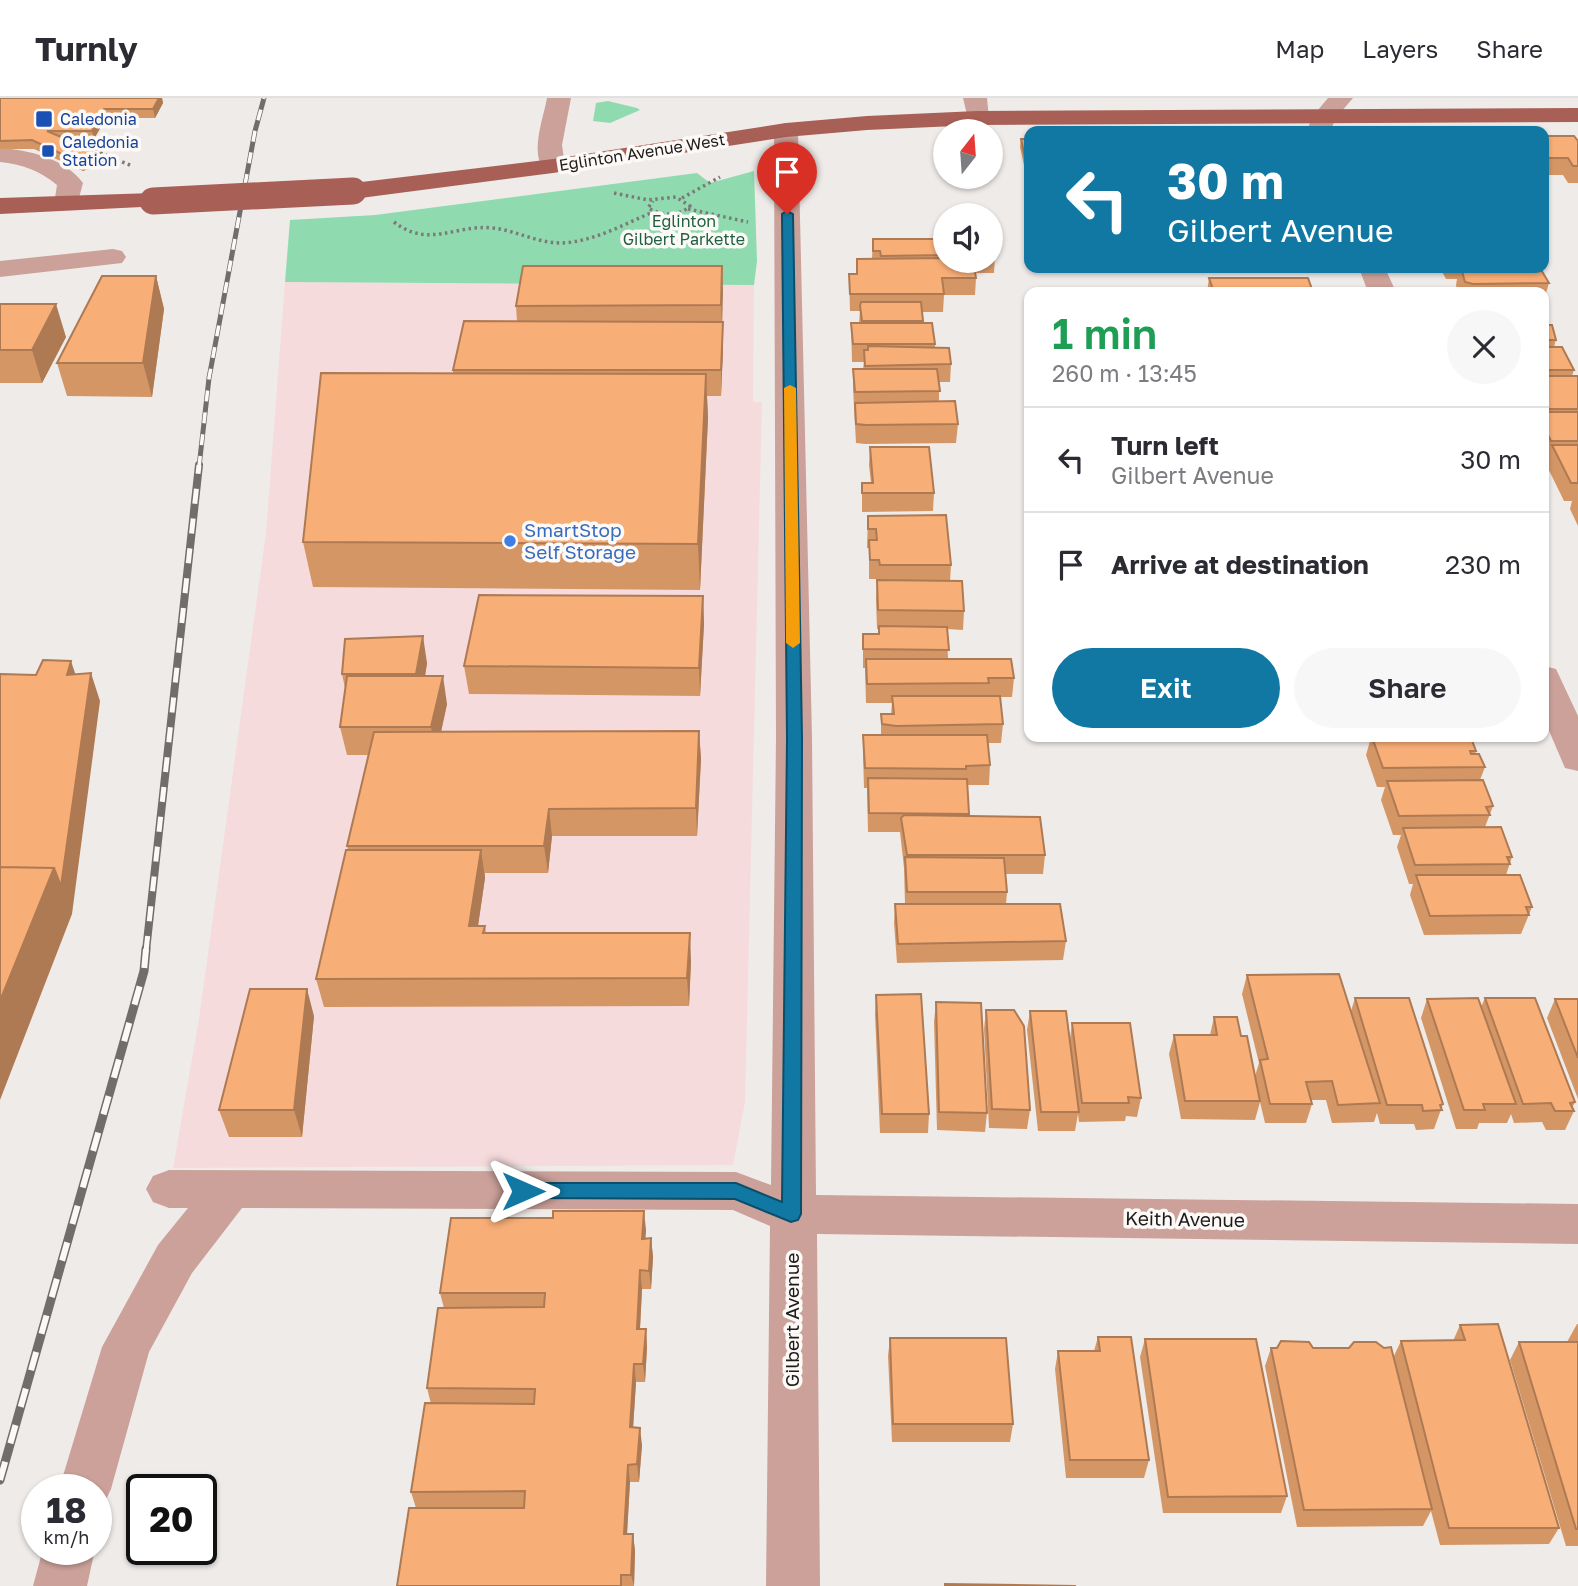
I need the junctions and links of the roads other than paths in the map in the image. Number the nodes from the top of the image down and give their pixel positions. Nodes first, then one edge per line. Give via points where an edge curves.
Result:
1 (1341, 98) edge
2 (558, 102) edge
3 (976, 108) edge
4 (1578, 116) edge
5 (1322, 124) edge
6 (786, 130) junction
7 (0, 155) edge
8 (553, 166) junction
9 (67, 204) junction
10 (0, 206) edge
11 (113, 257) dead end
12 (0, 269) edge
13 (1549, 689) edge
14 (1578, 760) edge
15 (169, 1189) dead end
16 (230, 1190) junction
17 (791, 1214) junction
18 (1578, 1224) edge
19 (89, 1474) edge
20 (65, 1565) edge
21 (60, 1586) edge
22 (793, 1586) edge

1 - 5 street
2 - 8 street via 550,145
3 - 5 main road, Eglinton Avenue West
3 - 6 main road, Eglinton Avenue West
4 - 5 main road, Eglinton Avenue West
6 - 8 main road, Eglinton Avenue West
6 - 17 street, Gilbert Avenue via 794,738
7 - 9 street via 29,159 57,171 70,183
8 - 9 main road, Eglinton Avenue West, bridge via 353,191
9 - 10 main road, Eglinton Avenue West
11 - 12 street
13 - 14 street
15 - 16 street
16 - 17 street via 736,1191
16 - 19 street via 175,1259 126,1347
17 - 18 street, Keith Avenue
17 - 22 street, Gilbert Avenue
20 - 21 street

